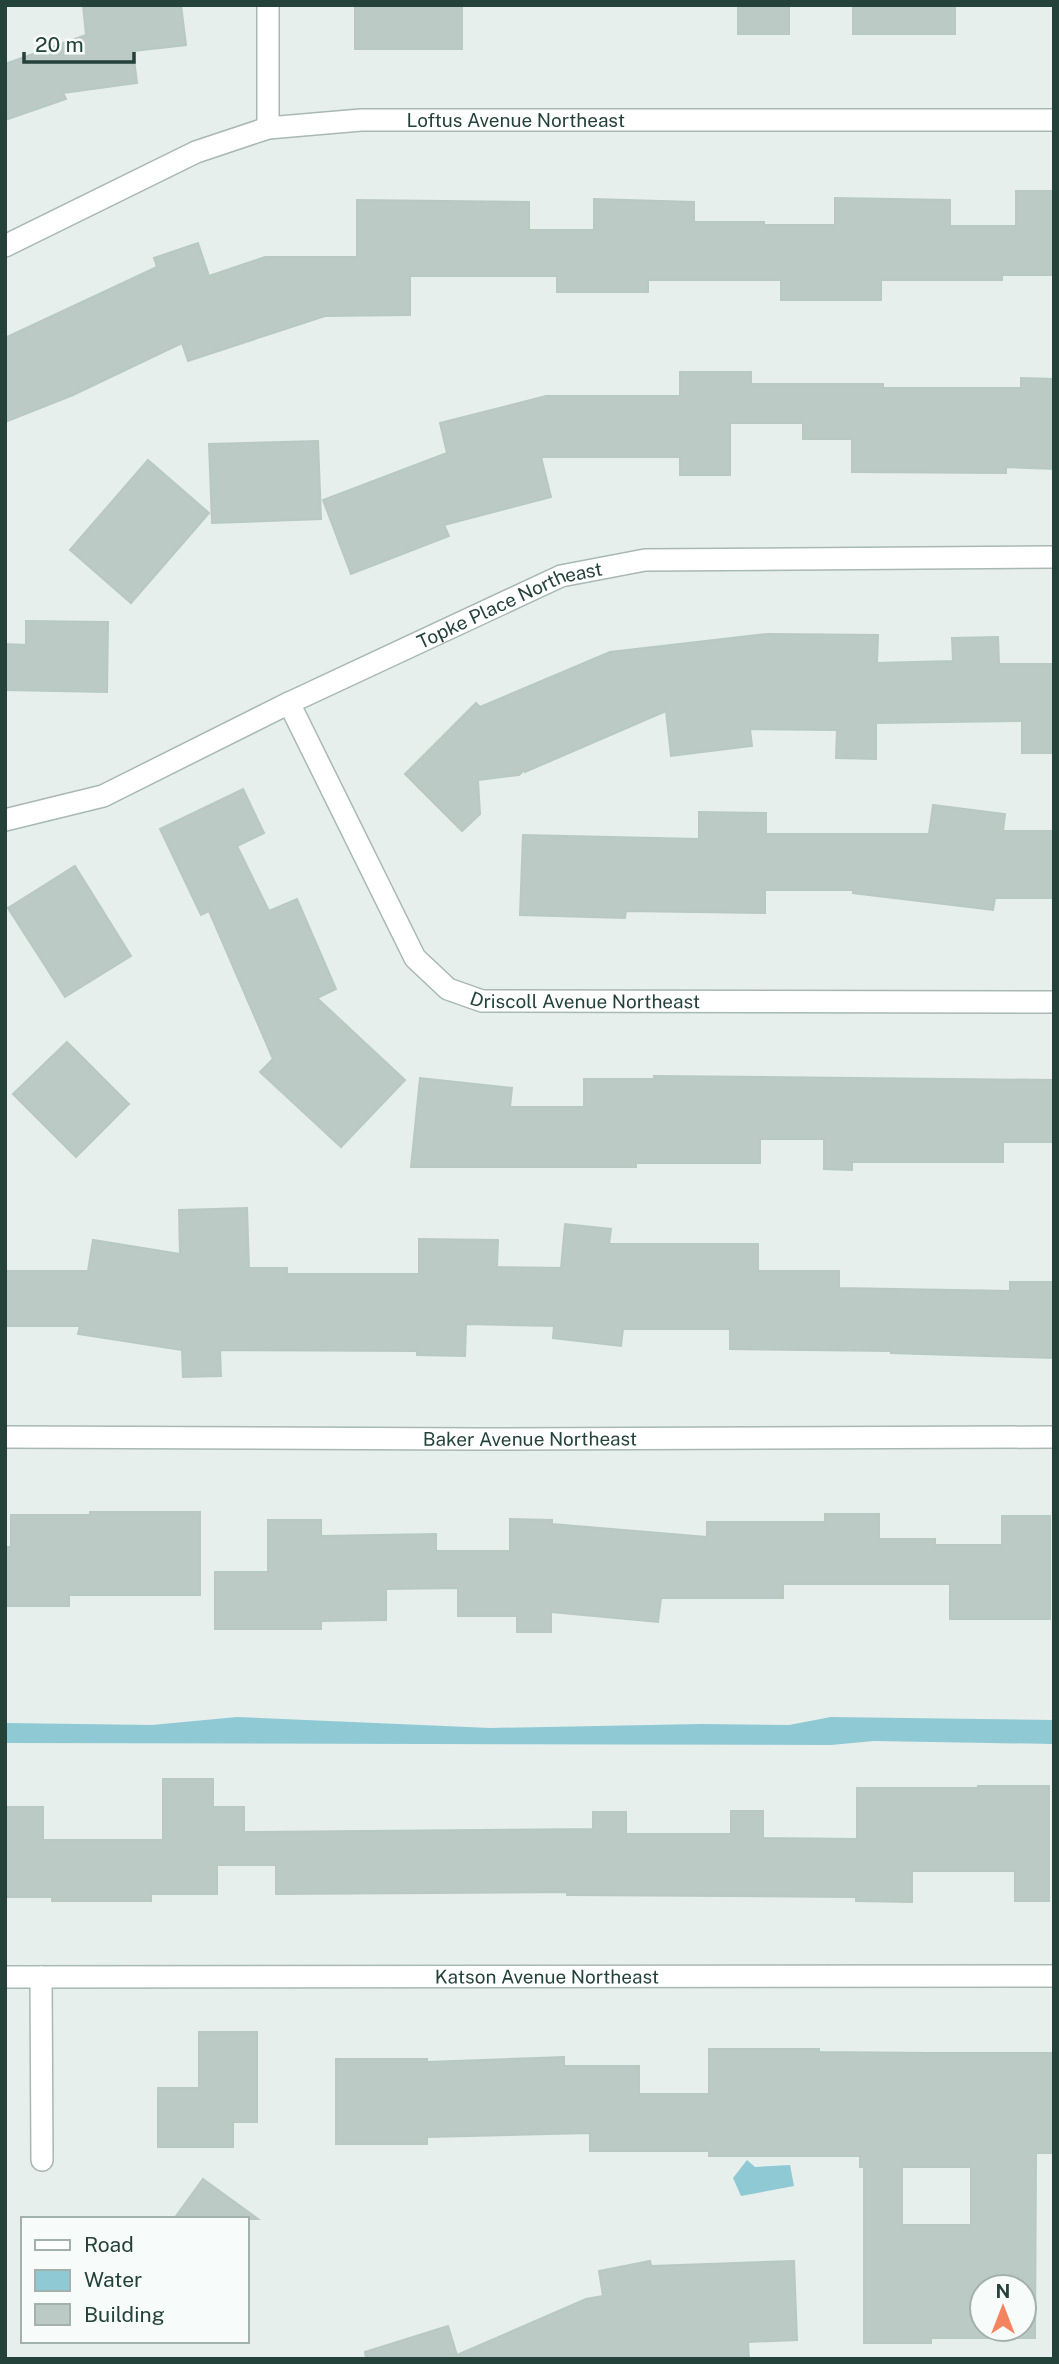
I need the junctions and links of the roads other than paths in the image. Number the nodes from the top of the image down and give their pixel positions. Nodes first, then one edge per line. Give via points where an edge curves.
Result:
1 (268, 5) edge
2 (1054, 120) edge
3 (268, 128) junction
4 (5, 246) edge
5 (1054, 557) edge
6 (289, 703) junction
7 (5, 820) edge
8 (1054, 1002) edge
9 (5, 1437) edge
10 (1054, 1437) edge
11 (1054, 1976) edge
12 (5, 1977) edge
13 (41, 1977) junction
14 (42, 2160) dead end

1 - 3 street
2 - 3 street, Loftus Avenue Northeast via 361,120
3 - 4 street, Loftus Avenue Northeast via 196,152
5 - 6 street, Topke Place Northeast via 645,560 561,576
6 - 7 street, Topke Place Northeast via 103,796
6 - 8 street, Driscoll Avenue Northeast via 415,958 448,989 482,1001
9 - 10 street, Baker Avenue Northeast
11 - 13 street, Katson Avenue Northeast
12 - 13 street, Katson Avenue Northeast
13 - 14 street

